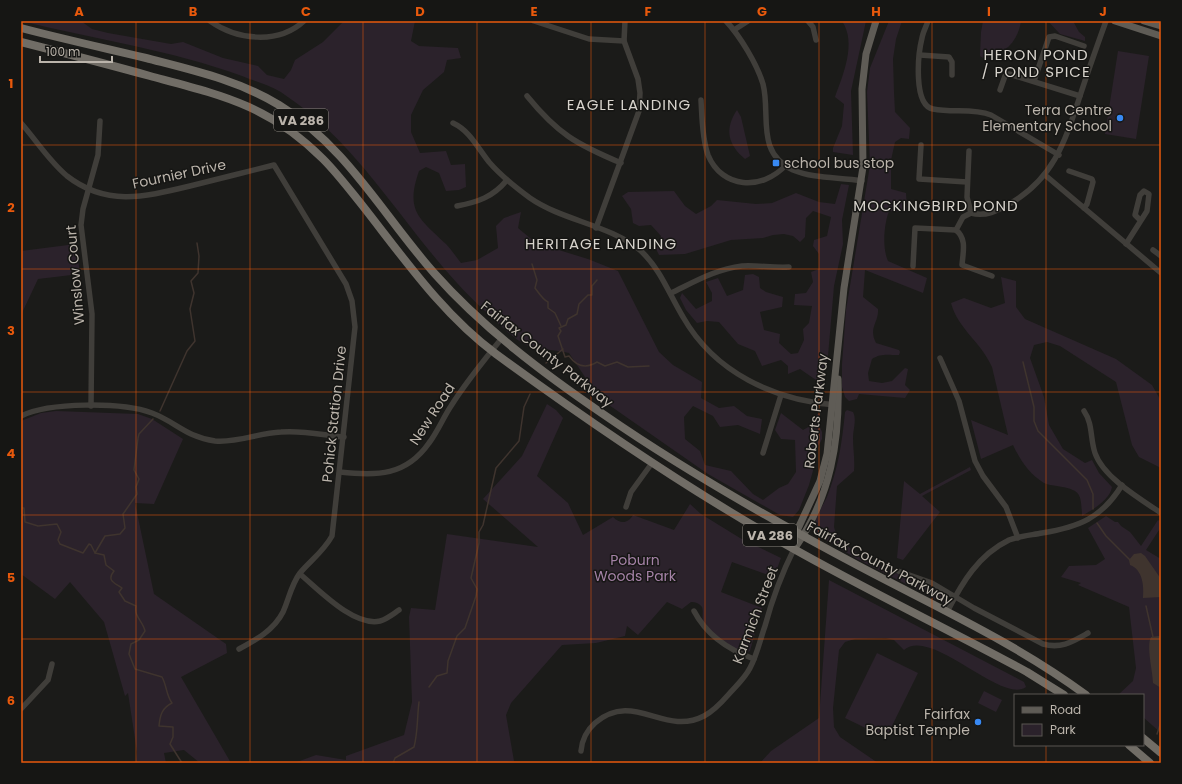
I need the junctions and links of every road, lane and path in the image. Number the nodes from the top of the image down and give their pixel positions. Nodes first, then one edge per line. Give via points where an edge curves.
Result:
1 (210, 21) edge
2 (304, 21) edge
3 (534, 21) edge
4 (625, 21) edge
5 (726, 21) edge
6 (748, 21) edge
7 (808, 21) edge
8 (928, 21) edge
9 (1106, 21) edge
10 (1115, 21) edge
11 (1145, 21) edge
12 (877, 22) edge
13 (1161, 26) edge
14 (21, 28) edge
15 (734, 30) junction
16 (1161, 36) edge
17 (816, 40) dead end
18 (624, 41) junction
19 (21, 42) edge
20 (1084, 46) dead end
21 (920, 55) junction
22 (952, 75) dead end
23 (1034, 81) junction
24 (1000, 90) dead end
25 (528, 96) dead end
26 (1080, 96) junction
27 (701, 100) dead end
28 (100, 121) dead end
29 (21, 123) edge
30 (453, 123) dead end
31 (921, 145) dead end
32 (969, 151) dead end
33 (1058, 155) junction
34 (621, 163) junction
35 (274, 165) joint
36 (786, 165) junction
37 (1069, 171) dead end
38 (1045, 176) junction
39 (507, 180) junction
40 (862, 181) junction
41 (967, 182) junction
42 (88, 188) junction
43 (457, 206) dead end
44 (1084, 208) junction
45 (971, 213) junction
46 (1140, 220) dead end
47 (596, 228) junction
48 (956, 230) junction
49 (1126, 244) junction
50 (1153, 250) dead end
51 (1161, 256) edge
52 (913, 266) dead end
53 (789, 267) dead end
54 (1161, 273) edge
55 (992, 276) dead end
56 (671, 293) junction
57 (502, 338) junction
58 (492, 350) junction
59 (940, 358) dead end
60 (781, 395) junction
61 (835, 405) junction
62 (91, 406) junction
63 (1084, 411) dead end
64 (21, 416) edge
65 (344, 436) junction
66 (763, 453) dead end
67 (652, 464) junction
68 (340, 472) junction
69 (1122, 485) junction
70 (626, 508) dead end
71 (1161, 513) edge
72 (800, 535) junction
73 (1018, 538) junction
74 (794, 549) junction
75 (898, 571) dead end
76 (300, 574) junction
77 (955, 597) junction
78 (399, 610) dead end
79 (694, 611) dead end
80 (947, 612) junction
81 (1088, 633) dead end
82 (239, 649) dead end
83 (754, 660) junction
84 (52, 664) dead end
85 (1062, 694) edge
86 (1085, 694) edge
87 (21, 709) edge
88 (1144, 739) edge
89 (1130, 746) edge
90 (581, 751) dead end
91 (1161, 753) edge
92 (1150, 763) edge

1 - 2 street via 228,31 258,37 285,33
3 - 18 street via 589,39
4 - 18 street
5 - 15 street
6 - 15 street
7 - 17 street via 813,27
8 - 21 street
9 - 26 street
10 - 16 main road
11 - 13 main road
12 - 40 main road, Roberts Parkway via 866,54 862,89
14 - 57 highway, Fairfax County Parkway / VA 286 via 231,81 281,106 314,129 336,150 460,302
15 - 36 street via 761,80 765,96 767,137 775,154
18 - 34 street via 638,79 640,100 636,122
19 - 58 highway, Fairfax County Parkway / VA 286 via 214,92 247,104 286,128 306,143 337,174 434,296
20 - 23 street via 1055,36 1049,37
21 - 22 street via 949,57 952,62
21 - 33 street via 920,93 926,105 934,109 992,115
23 - 24 street via 1007,74
23 - 26 street
25 - 34 street via 543,116 563,134
26 - 33 street
27 - 36 street via 706,149 714,165 726,176 742,182 760,182 773,178
28 - 42 street, Winslow Court via 98,154
29 - 42 street, Fournier Drive via 59,169
30 - 39 street via 467,132
31 - 41 street via 918,179
32 - 41 street
33 - 38 street
34 - 47 street
35 - 42 street, Fournier Drive via 140,197 110,196
35 - 65 street, Pohick Station Drive via 340,272 352,301 355,327
36 - 40 street via 807,174
37 - 44 street via 1092,179
38 - 44 street
38 - 45 street via 1007,206 984,215
39 - 43 street via 486,198
39 - 47 street via 546,207
40 - 61 main road, Roberts Parkway via 848,258 839,337
41 - 45 street
42 - 62 street, Winslow Court via 82,225 92,314
44 - 49 street
45 - 48 street via 962,217
46 - 49 street
47 - 56 street via 625,240 640,251 657,270
48 - 52 street via 915,228
48 - 55 street via 963,239 962,265
49 - 54 street
50 - 51 street
53 - 56 street via 735,268 706,276
56 - 60 street via 691,330 716,358 747,380
57 - 58 street, New Road
57 - 72 highway, Fairfax County Parkway / VA 286 via 601,413 702,478
58 - 67 highway, Fairfax County Parkway / VA 286
58 - 68 street, New Road via 472,374 429,443 415,459 396,470 381,474
59 - 73 street via 959,401 975,461 1006,506
60 - 61 street
60 - 66 street
61 - 72 main road, Roberts Parkway via 836,446 831,470 822,496
62 - 64 street via 55,406
62 - 65 street via 144,410 189,434 215,441 237,441 283,431
63 - 69 street via 1090,422 1098,461 1108,474
65 - 68 street, Pohick Station Drive
67 - 70 street via 631,492
67 - 74 highway, Fairfax County Parkway / VA 286
68 - 76 street, Pohick Station Drive via 332,536 320,554
69 - 71 street
69 - 73 street via 1106,506 1085,522 1068,529
72 - 74 main road, Roberts Parkway
72 - 80 highway, Fairfax County Parkway / VA 286
73 - 77 street via 983,557
74 - 83 street, Karmich Street
74 - 85 highway, Fairfax County Parkway / VA 286 via 1006,660
75 - 77 street via 932,583
76 - 78 street via 346,611 363,621 380,621
76 - 82 street, Pohick Station Drive via 276,623 260,637
77 - 80 street
77 - 81 street via 1031,638 1053,646 1070,644
79 - 83 street via 703,626 720,641
80 - 86 highway, Fairfax County Parkway / VA 286 via 1053,671
83 - 90 street, Karmich Street via 750,669 722,702 702,718 677,723 637,711 615,712 601,719 589,730 582,741
84 - 87 street via 48,680
88 - 91 highway
89 - 92 highway

